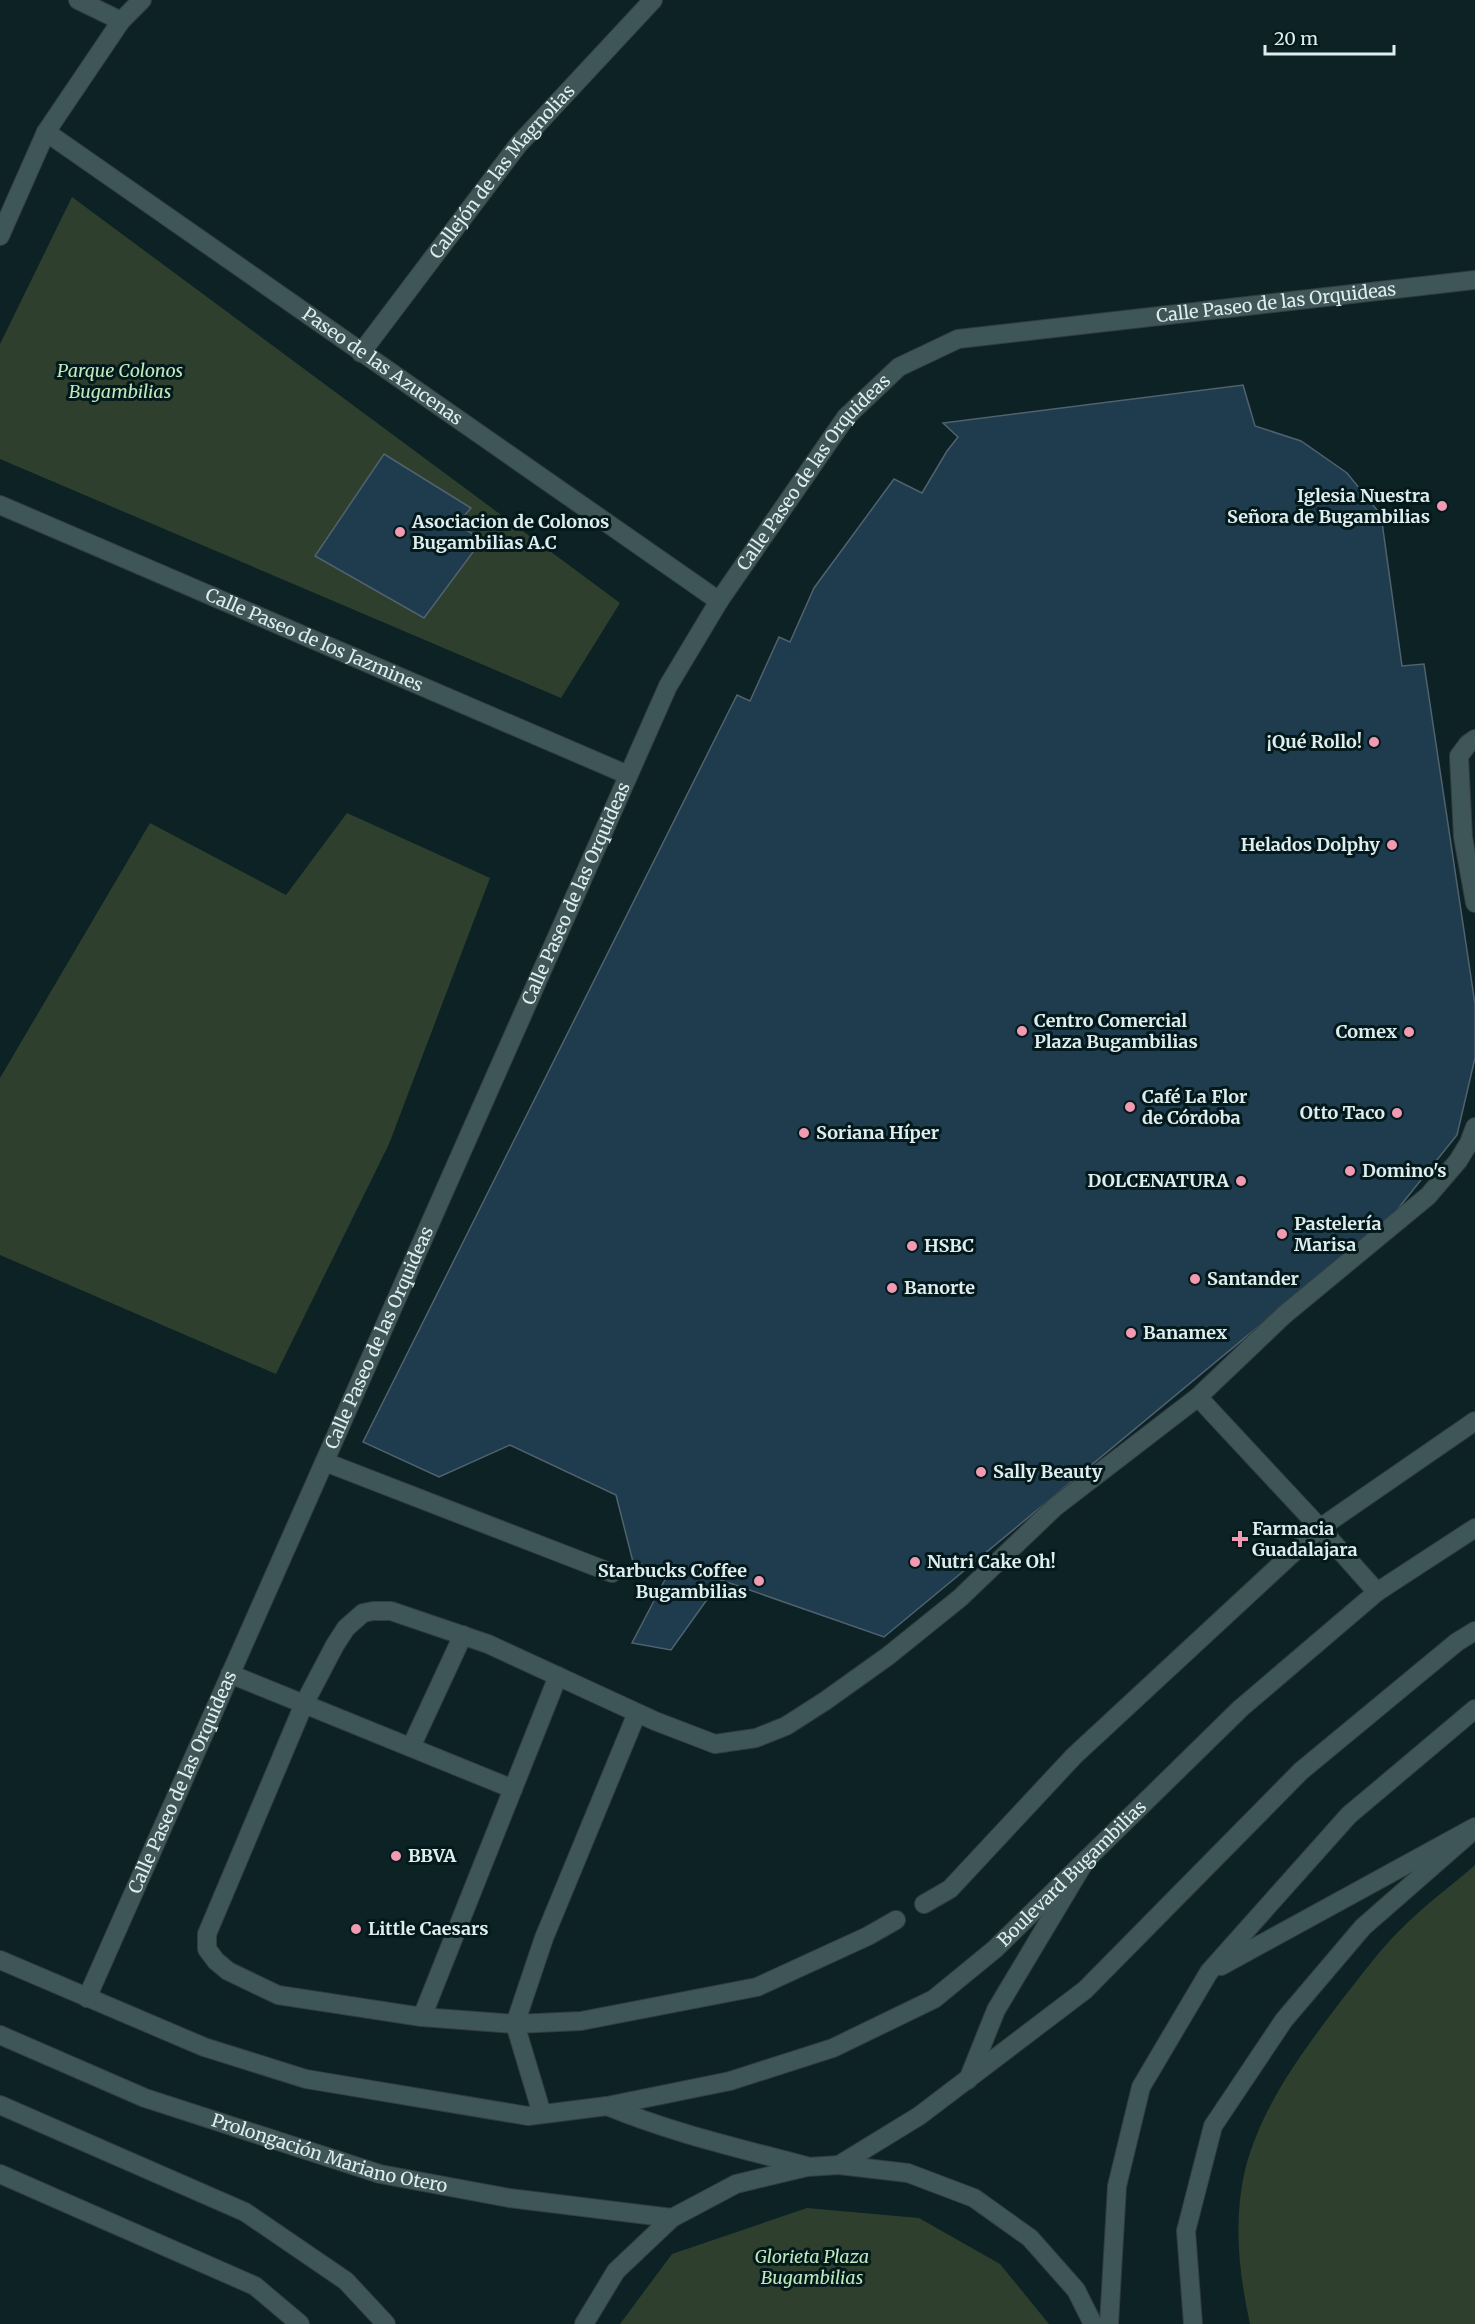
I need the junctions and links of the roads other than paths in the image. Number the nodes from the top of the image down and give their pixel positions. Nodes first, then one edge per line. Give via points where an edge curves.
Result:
1 (78, 0) edge
2 (142, 0) edge
3 (653, 0) edge
4 (121, 21) junction
5 (46, 132) junction
6 (0, 236) edge
7 (1475, 280) edge
8 (362, 353) junction
9 (0, 505) edge
10 (719, 601) junction
11 (1475, 740) edge
12 (628, 776) junction
13 (1469, 836) edge
14 (1475, 903) edge
15 (1475, 1127) edge
16 (1198, 1397) junction
17 (1475, 1421) edge
18 (325, 1462) junction
19 (1320, 1528) junction
20 (1475, 1528) edge
21 (612, 1573) dead end
22 (1377, 1592) junction
23 (1475, 1630) edge
24 (463, 1635) junction
25 (230, 1674) junction
26 (558, 1676) junction
27 (304, 1704) junction
28 (1475, 1709) edge
29 (637, 1713) junction
30 (411, 1747) junction
31 (513, 1789) junction
32 (1475, 1828) edge
33 (1084, 1863) junction
34 (924, 1904) dead end
35 (896, 1920) dead end
36 (0, 1960) edge
37 (1209, 1972) junction
38 (87, 1998) junction
39 (422, 2017) junction
40 (514, 2024) junction
41 (0, 2035) edge
42 (968, 2081) junction
43 (0, 2105) edge
44 (607, 2106) junction
45 (542, 2114) junction
46 (839, 2165) junction
47 (807, 2167) junction
48 (0, 2174) edge
49 (672, 2218) junction
50 (300, 2324) edge
51 (386, 2324) edge
52 (584, 2324) edge
53 (1093, 2324) edge
54 (1109, 2324) edge
55 (1193, 2324) edge

1 - 4 street
2 - 4 street
3 - 8 street, Callejón de las Magnolias via 518,145
4 - 5 street
5 - 6 street
5 - 8 street, Paseo de las Azucenas
7 - 10 street, Calle Paseo de las Orquideas via 958,339 899,367 846,417
8 - 10 street, Paseo de las Azucenas
9 - 12 street, Calle Paseo de los Jazmines
10 - 12 street, Calle Paseo de las Orquideas via 668,686
11 - 13 street via 1459,756
12 - 18 street, Calle Paseo de las Orquideas
13 - 14 street
15 - 16 street via 1458,1161 1428,1196 1284,1315
16 - 19 street
16 - 29 street via 1056,1507 960,1599 915,1635 786,1726 756,1738 715,1744
17 - 19 street
18 - 21 street
18 - 25 street, Calle Paseo de las Orquideas
19 - 22 street
19 - 34 street via 1074,1756 950,1888
20 - 22 street, Boulevard Bugambilias
22 - 33 street, Boulevard Bugambilias via 1241,1708
23 - 42 street via 1300,1771 1085,1990
24 - 26 street
24 - 27 street via 391,1611 363,1613 346,1628
24 - 30 street
25 - 27 street
25 - 38 street, Calle Paseo de las Orquideas
26 - 29 street
26 - 31 street
27 - 30 street
27 - 39 street via 212,1920 207,1949 228,1971 278,1995
28 - 37 street via 1349,1815
29 - 40 street via 544,1938
30 - 31 street
31 - 39 street
32 - 37 street
32 - 55 street via 1363,1927 1284,2020 1213,2126 1186,2231
33 - 42 street via 996,2010
33 - 44 street, Boulevard Bugambilias via 995,1949 934,1999 833,2048 730,2081
35 - 40 street via 757,1987 581,2021
36 - 38 street
37 - 54 street via 1141,2087 1117,2186
38 - 45 street via 204,2047 306,2079 528,2116
39 - 40 street
40 - 45 street
41 - 49 street, Prolongación Mariano Otero via 145,2098 380,2174 508,2198
42 - 46 street
43 - 51 street via 245,2212 346,2281
44 - 45 street
44 - 47 street via 647,2123
46 - 47 street
46 - 53 street via 908,2173 974,2198 1030,2238 1076,2290
47 - 49 street via 736,2184
48 - 50 street via 255,2286
49 - 52 street via 616,2271

